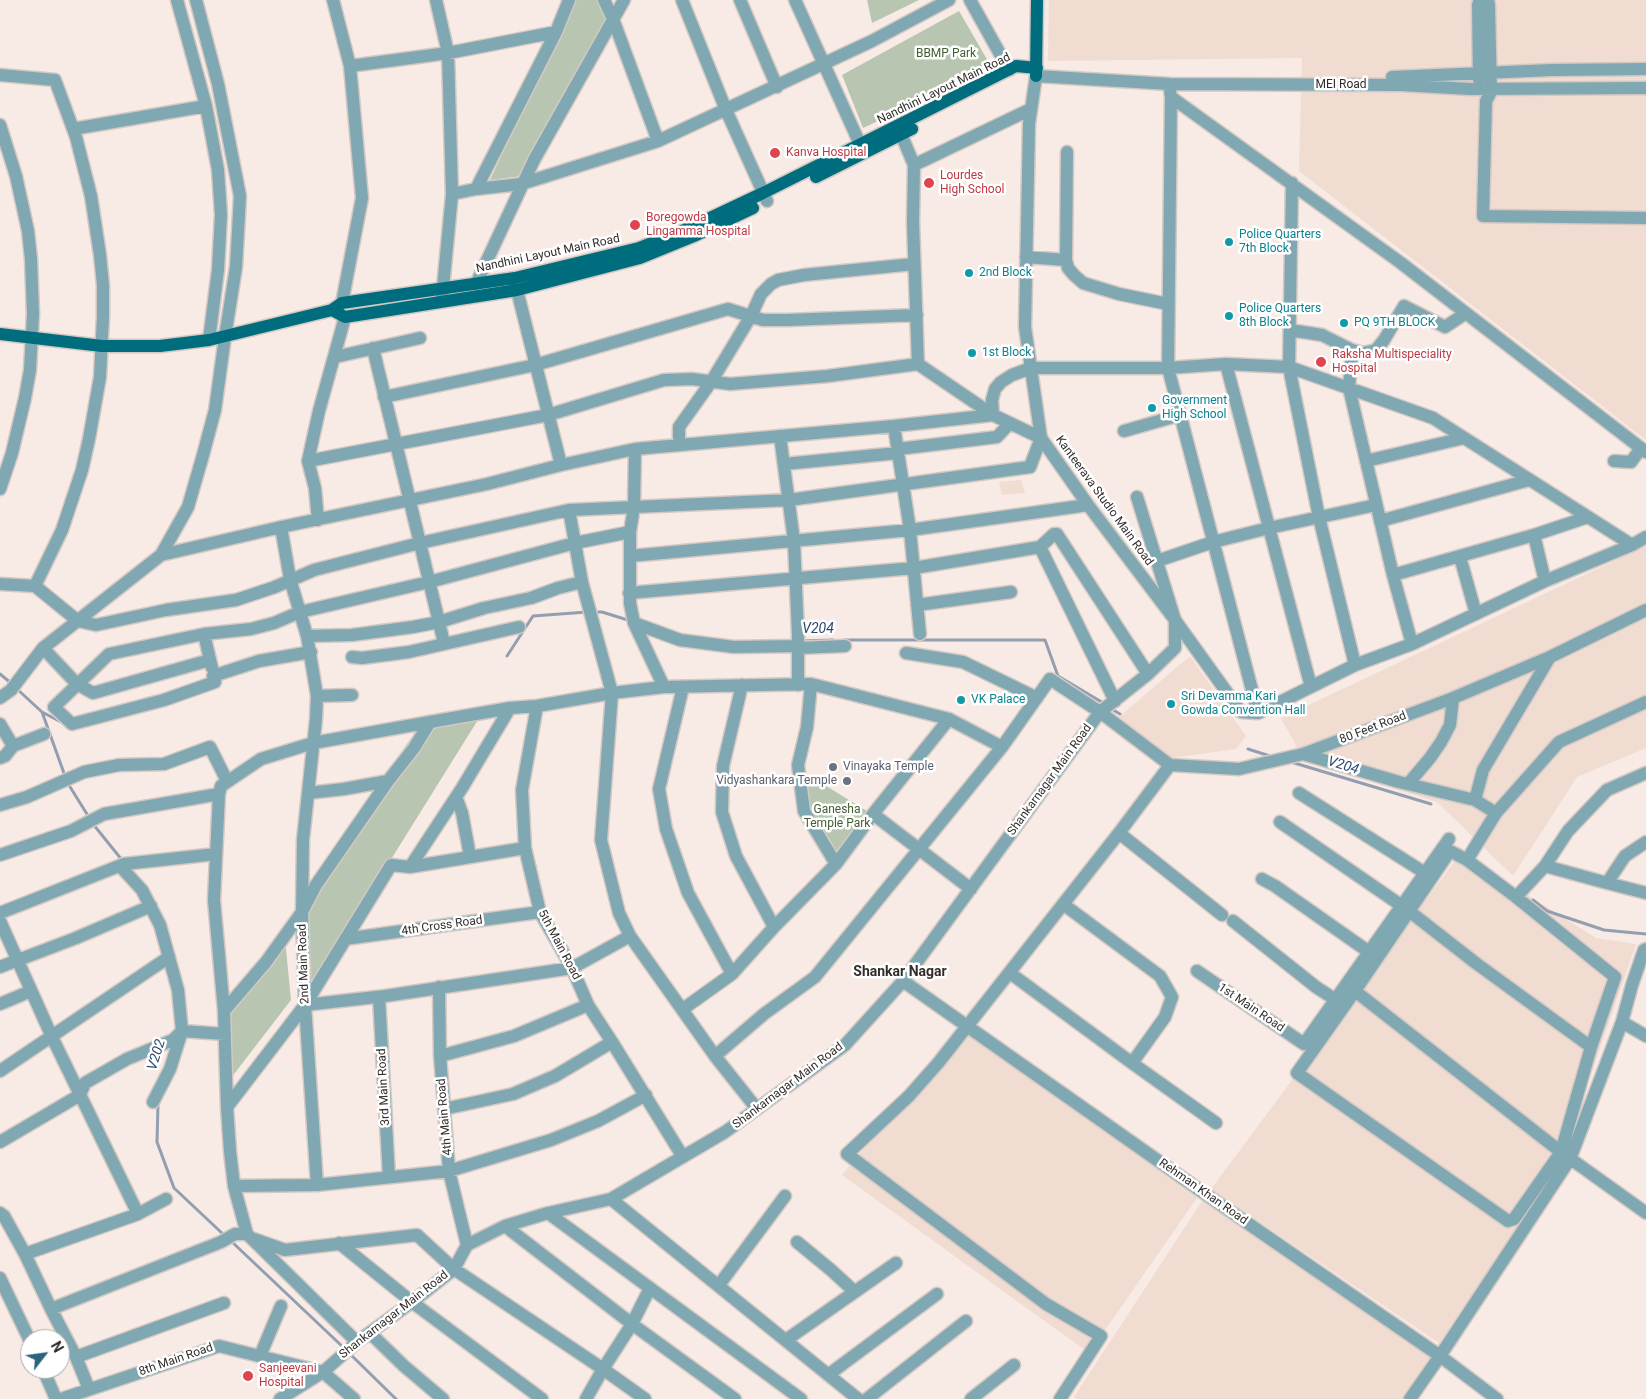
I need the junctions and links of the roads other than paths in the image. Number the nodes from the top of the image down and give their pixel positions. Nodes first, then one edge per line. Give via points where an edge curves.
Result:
1 (177, 0) edge
2 (196, 0) edge
3 (333, 0) edge
4 (436, 0) edge
5 (569, 0) edge
6 (604, 0) edge
7 (624, 0) edge
8 (682, 0) edge
9 (740, 0) edge
10 (795, 0) edge
11 (949, 0) edge
12 (970, 0) edge
13 (1037, 0) edge
14 (1480, 0) edge
15 (1488, 0) edge
16 (613, 19) junction
17 (556, 32) junction
18 (448, 53) junction
19 (824, 64) junction
20 (350, 66) junction
21 (1646, 69) edge
22 (1009, 70) junction
23 (1037, 72) junction
24 (1484, 73) junction
25 (0, 75) edge
26 (1170, 85) junction
27 (777, 87) junction
28 (1486, 88) junction
29 (1646, 88) edge
30 (206, 106) junction
31 (1031, 109) junction
32 (726, 110) junction
33 (0, 125) edge
34 (74, 129) junction
35 (901, 134) junction
36 (658, 141) junction
37 (862, 149) junction
38 (1067, 152) dead end
39 (914, 165) junction
40 (1292, 183) junction
41 (521, 184) junction
42 (476, 189) junction
43 (452, 194) junction
44 (765, 197) junction
45 (1646, 218) edge
46 (1026, 256) junction
47 (1066, 260) junction
48 (914, 264) junction
49 (476, 284) junction
50 (516, 284) junction
51 (442, 295) junction
52 (1168, 304) junction
53 (337, 306) junction
54 (1466, 313) junction
55 (916, 315) junction
56 (751, 316) junction
57 (345, 317) junction
58 (1290, 330) junction
59 (0, 334) edge
60 (225, 337) junction
61 (32, 338) junction
62 (420, 338) dead end
63 (209, 340) junction
64 (102, 346) junction
65 (373, 348) junction
66 (1352, 350) junction
67 (334, 357) junction
68 (918, 364) junction
69 (1226, 364) junction
70 (535, 365) junction
71 (1289, 367) junction
72 (1031, 368) junction
73 (1168, 368) junction
74 (711, 382) junction
75 (1350, 388) junction
76 (384, 397) junction
77 (548, 415) junction
78 (993, 415) junction
79 (1180, 415) junction
80 (1010, 423) junction
81 (894, 426) junction
82 (1124, 431) dead end
83 (780, 436) junction
84 (679, 437) dead end
85 (1041, 438) junction
86 (1464, 438) junction
87 (396, 443) junction
88 (635, 449) junction
89 (1643, 450) edge
90 (898, 451) junction
91 (308, 461) junction
92 (1366, 461) junction
93 (1614, 461) dead end
94 (784, 464) junction
95 (561, 465) junction
96 (1529, 480) junction
97 (903, 485) junction
98 (0, 489) edge
99 (1137, 497) dead end
100 (409, 500) junction
101 (789, 500) junction
102 (1088, 505) junction
103 (1376, 505) junction
104 (634, 507) junction
105 (569, 510) junction
106 (1319, 517) junction
107 (1588, 517) junction
108 (318, 520) junction
109 (1380, 521) junction
110 (281, 527) junction
111 (1269, 528) junction
112 (910, 530) junction
113 (630, 532) junction
114 (1534, 535) junction
115 (1646, 537) edge
116 (794, 541) junction
117 (1213, 542) junction
118 (420, 544) junction
119 (575, 544) junction
120 (1632, 545) junction
121 (1040, 547) junction
122 (161, 555) junction
123 (630, 556) junction
124 (1460, 556) junction
125 (1157, 561) junction
126 (914, 568) junction
127 (1393, 575) junction
128 (290, 579) junction
129 (795, 579) junction
130 (1545, 581) junction
131 (429, 582) junction
132 (582, 582) junction
133 (0, 584) edge
134 (35, 586) junction
135 (1011, 592) dead end
136 (629, 594) junction
137 (918, 605) junction
138 (1646, 610) edge
139 (300, 612) junction
140 (1476, 614) junction
141 (634, 620) junction
142 (1175, 620) junction
143 (78, 621) junction
144 (439, 622) junction
145 (519, 627) dead end
146 (204, 634) junction
147 (920, 634) dead end
148 (307, 636) junction
149 (798, 643) junction
150 (444, 644) junction
151 (1412, 644) junction
152 (845, 646) dead end
153 (43, 648) junction
154 (906, 653) dead end
155 (352, 657) dead end
156 (1550, 657) junction
157 (210, 660) junction
158 (312, 663) junction
159 (1354, 666) junction
160 (1148, 674) junction
161 (215, 682) junction
162 (76, 684) junction
163 (811, 684) junction
164 (742, 685) junction
165 (798, 685) junction
166 (1310, 686) junction
167 (664, 687) junction
168 (683, 687) junction
169 (612, 693) junction
170 (352, 695) dead end
171 (317, 696) junction
172 (0, 698) edge
173 (1037, 698) junction
174 (1453, 698) junction
175 (1646, 702) edge
176 (537, 706) junction
177 (1108, 706) junction
178 (510, 708) junction
179 (1258, 713) junction
180 (949, 719) junction
181 (430, 722) junction
182 (0, 724) edge
183 (44, 734) dead end
184 (313, 743) junction
185 (13, 746) junction
186 (1002, 747) junction
187 (1304, 754) junction
188 (0, 758) edge
189 (1170, 765) junction
190 (1646, 773) edge
191 (227, 781) junction
192 (388, 781) junction
193 (1408, 784) junction
194 (308, 792) junction
195 (1299, 793) dead end
196 (219, 794) junction
197 (456, 797) junction
198 (1475, 800) junction
199 (0, 805) edge
200 (1496, 812) junction
201 (873, 814) junction
202 (1280, 822) dead end
203 (1119, 833) junction
204 (1449, 839) dead end
205 (1646, 842) edge
206 (525, 848) junction
207 (920, 849) junction
208 (216, 854) junction
209 (0, 855) edge
210 (470, 856) junction
211 (1466, 860) junction
212 (836, 864) junction
213 (120, 866) junction
214 (1545, 866) junction
215 (410, 867) junction
216 (1424, 873) junction
217 (1262, 879) dead end
218 (1607, 883) junction
219 (971, 889) junction
220 (1646, 894) edge
221 (1516, 897) junction
222 (1062, 904) junction
223 (151, 906) junction
224 (1405, 908) junction
225 (302, 912) junction
226 (540, 912) junction
227 (0, 913) edge
228 (0, 921) edge
229 (774, 927) junction
230 (630, 936) junction
231 (344, 939) junction
232 (1646, 949) edge
233 (1369, 952) junction
234 (169, 957) junction
235 (17, 960) junction
236 (0, 966) edge
237 (572, 968) junction
238 (1197, 971) dead end
239 (1010, 973) junction
240 (732, 974) junction
241 (903, 981) junction
242 (439, 987) junction
243 (31, 991) junction
244 (1355, 991) junction
245 (379, 996) junction
246 (1336, 1000) junction
247 (0, 1004) edge
248 (588, 1004) junction
249 (305, 1005) junction
250 (683, 1009) junction
251 (224, 1011) junction
252 (1622, 1022) junction
253 (967, 1026) junction
254 (182, 1031) junction
255 (225, 1034) junction
256 (1646, 1036) edge
257 (52, 1037) junction
258 (612, 1042) junction
259 (1591, 1047) junction
260 (440, 1056) junction
261 (715, 1056) junction
262 (1132, 1063) junction
263 (1, 1068) edge
264 (80, 1095) junction
265 (646, 1095) junction
266 (153, 1102) dead end
267 (227, 1108) junction
268 (444, 1109) junction
269 (757, 1109) junction
270 (1216, 1123) dead end
271 (0, 1142) edge
272 (1565, 1156) junction
273 (683, 1157) junction
274 (449, 1171) junction
275 (389, 1177) junction
276 (317, 1185) junction
277 (234, 1186) junction
278 (785, 1196) dead end
279 (166, 1199) dead end
280 (611, 1199) junction
281 (1, 1211) edge
282 (548, 1213) junction
283 (1646, 1213) edge
284 (138, 1214) junction
285 (505, 1226) junction
286 (245, 1235) junction
287 (797, 1242) dead end
288 (339, 1243) junction
289 (467, 1245) junction
290 (25, 1254) junction
291 (896, 1263) dead end
292 (454, 1269) junction
293 (0, 1278) edge
294 (719, 1285) junction
295 (650, 1288) junction
296 (855, 1292) junction
297 (937, 1294) dead end
298 (412, 1302) junction
299 (224, 1303) dead end
300 (281, 1306) dead end
301 (51, 1309) junction
302 (966, 1321) dead end
303 (632, 1324) junction
304 (24, 1329) edge
305 (370, 1334) junction
306 (786, 1340) junction
307 (356, 1342) junction
308 (260, 1356) junction
309 (1440, 1356) junction
310 (76, 1357) junction
311 (1014, 1366) dead end
312 (603, 1369) junction
313 (323, 1372) junction
314 (828, 1375) junction
315 (47, 1379) edge
316 (89, 1389) junction
317 (56, 1399) edge
318 (61, 1399) edge
319 (280, 1399) edge
320 (354, 1399) edge
321 (443, 1399) edge
322 (542, 1399) edge
323 (586, 1399) edge
324 (645, 1399) edge
325 (734, 1399) edge
326 (801, 1399) edge
327 (858, 1399) edge
328 (867, 1399) edge
329 (971, 1399) edge
330 (1060, 1399) edge
331 (1410, 1399) edge
332 (1496, 1399) edge

1 - 30 street
2 - 60 street via 218,84 240,196 236,266
3 - 20 street
4 - 18 street
5 - 17 street
6 - 16 street
7 - 16 street
8 - 32 street
9 - 27 street
10 - 19 street
11 - 19 street
12 - 22 street
13 - 23 main road, Kanteerava Studio Main Road
14 - 24 street
15 - 24 street
16 - 36 street
16 - 41 street
17 - 18 street
17 - 42 street
18 - 20 street
18 - 43 street
19 - 27 street
19 - 37 street
20 - 53 street via 362,198
21 - 24 street, MEI Road
22 - 23 main road, Nandhini Layout Main Road via 1016,66
22 - 37 main road, Nandhini Layout Main Road
23 - 26 street, MEI Road
23 - 31 street, Kanteerava Studio Main Road
23 - 35 main road via 1019,74
24 - 26 street, MEI Road
24 - 28 street
25 - 34 street via 55,80
26 - 28 street, MEI Road
26 - 40 street
26 - 52 street
27 - 32 street
28 - 29 street, MEI Road
28 - 45 street via 1483,216
30 - 34 street
30 - 63 street via 218,170 221,216
31 - 39 street
31 - 46 street, Kanteerava Studio Main Road
32 - 36 street
32 - 44 street
33 - 61 street via 28,231 33,286
34 - 64 street via 97,225 103,286
35 - 37 main road
35 - 39 street
36 - 41 street
37 - 44 main road, Nandhini Layout Main Road
38 - 47 street
39 - 48 street
40 - 54 street
40 - 58 street
41 - 42 street
41 - 49 street
42 - 43 street
43 - 51 street
44 - 50 main road, Nandhini Layout Main Road via 639,248
46 - 47 street
46 - 72 street, Kanteerava Studio Main Road via 1024,327
47 - 52 street via 1068,268 1083,283
48 - 55 street
48 - 56 street via 778,280 761,294
49 - 50 main road, Nandhini Layout Main Road
49 - 51 main road, Nandhini Layout Main Road
50 - 51 main road
50 - 70 street
51 - 53 main road, Nandhini Layout Main Road
51 - 57 main road
52 - 73 street
53 - 57 main road
53 - 60 main road, Nandhini Layout Main Road
54 - 66 street via 1445,326 1404,306 1376,350 1363,353
54 - 89 street
55 - 56 street via 788,320 763,320
55 - 68 street
56 - 70 street via 728,309 718,311
56 - 74 street
57 - 67 street
58 - 66 street via 1322,335
58 - 71 street
59 - 61 main road, Nandhini Layout Main Road
60 - 63 main road, Nandhini Layout Main Road
60 - 122 street via 215,410 188,506
61 - 64 main road, Nandhini Layout Main Road
61 - 98 street via 20,426
62 - 65 street
63 - 64 main road, Nandhini Layout Main Road via 160,346
64 - 134 street via 96,408 82,470 62,530
65 - 67 street
65 - 76 street
66 - 75 street
67 - 91 street
68 - 74 street via 828,376 730,384
68 - 78 street
69 - 71 street
69 - 73 street
69 - 111 street
70 - 76 street
70 - 77 street
71 - 75 street
71 - 106 street
72 - 73 street
72 - 78 street via 1001,382 992,400
72 - 85 street, Kanteerava Studio Main Road
73 - 79 street
74 - 77 street via 664,380
74 - 84 street via 679,427
75 - 86 street via 1433,418
75 - 92 street
76 - 87 street
77 - 87 street
77 - 95 street
78 - 80 street
78 - 81 street
79 - 82 street
79 - 117 street
80 - 85 street
80 - 90 street via 997,437
81 - 83 street
81 - 90 street
83 - 88 street
83 - 94 street
85 - 97 street via 1030,467
85 - 102 street, Kanteerava Studio Main Road
86 - 92 street
86 - 96 street
87 - 91 street
87 - 100 street
88 - 95 street
88 - 104 street
89 - 93 street via 1631,462
90 - 94 street
90 - 97 street
91 - 108 street
92 - 103 street
94 - 101 street
95 - 100 street
96 - 107 street
96 - 109 street
97 - 101 street
97 - 112 street
99 - 125 street
100 - 108 street
100 - 118 street
101 - 104 street
101 - 116 street
102 - 112 street
102 - 142 street, Kanteerava Studio Main Road
103 - 106 street
103 - 109 street
104 - 105 street
104 - 113 street
105 - 118 street
105 - 119 street
106 - 111 street
106 - 159 street
107 - 114 street
107 - 120 street
108 - 110 street
109 - 127 street
110 - 122 street
110 - 128 street, 2nd Main Road
111 - 117 street
111 - 166 street
112 - 116 street
112 - 126 street
113 - 119 street
113 - 123 street
114 - 124 street
114 - 130 street
115 - 120 street
116 - 123 street
116 - 129 street
117 - 125 street
117 - 179 street
118 - 128 street
118 - 131 street
119 - 131 street
119 - 132 street
120 - 130 street
121 - 126 street
121 - 160 street via 1054,534 1058,536
121 - 177 street
122 - 143 street
123 - 136 street
124 - 127 street
124 - 140 street
125 - 142 street
126 - 129 street
126 - 137 street
127 - 151 street
128 - 139 street, 2nd Main Road
128 - 143 street via 236,600 166,610 96,626
129 - 136 street
129 - 149 street
130 - 140 street
131 - 139 street
131 - 144 street
132 - 144 street
132 - 169 street
133 - 134 street
134 - 143 street
135 - 137 street
136 - 141 street
137 - 147 street
138 - 156 street, 80 Feet Road
139 - 146 street via 251,629
139 - 148 street, 2nd Main Road
140 - 151 street
141 - 149 street via 680,640 734,647
141 - 167 street
142 - 160 street, Shankarnagar Main Road via 1175,648
142 - 179 street, Kanteerava Studio Main Road via 1241,712
143 - 153 street
144 - 148 street via 391,632
144 - 150 street
145 - 150 street
146 - 157 street
146 - 162 street via 109,654
148 - 158 street, 2nd Main Road
149 - 152 street
149 - 165 street
150 - 155 street via 403,653
151 - 159 street
153 - 162 street
153 - 172 street via 11,690
154 - 173 street via 963,662
156 - 174 street, 80 Feet Road
156 - 198 street via 1483,770
157 - 161 street
157 - 162 street via 93,693
158 - 161 street via 259,661
158 - 171 street, 2nd Main Road
159 - 166 street
160 - 177 street, Shankarnagar Main Road
161 - 162 street via 164,700 72,724 54,707
163 - 165 street
163 - 180 street
163 - 212 street via 807,727 798,765 804,811
164 - 165 street
164 - 168 street
164 - 229 street via 723,766 722,812 736,856
166 - 179 street
167 - 168 street
167 - 169 street
168 - 240 street via 660,789 666,829 688,893
169 - 176 street
169 - 230 street via 601,840 618,913
170 - 171 street
171 - 184 street, 2nd Main Road
173 - 177 street via 1050,679
173 - 186 street
174 - 187 street, 80 Feet Road
174 - 193 street via 1450,725 1430,758
175 - 200 street via 1559,742
176 - 178 street
176 - 206 street, 5th Main Road via 522,790
177 - 189 street
177 - 219 street, Shankarnagar Main Road
178 - 181 street
178 - 197 street
180 - 186 street
180 - 201 street
181 - 184 street
181 - 192 street
182 - 185 street
183 - 185 street
184 - 191 street via 261,759
184 - 194 street, 2nd Main Road
185 - 188 street
186 - 207 street
187 - 189 street, 80 Feet Road via 1239,769
187 - 193 street
189 - 203 street
190 - 214 street via 1607,790 1568,831
191 - 196 street
191 - 199 street via 210,747 164,764 119,765 84,772 28,797
192 - 194 street
192 - 225 street via 316,885
193 - 198 street
194 - 225 street, 2nd Main Road via 303,840
195 - 216 street
196 - 208 street
196 - 209 street via 104,814 71,831
197 - 210 street
197 - 215 street
198 - 200 street
200 - 211 street
201 - 207 street
201 - 212 street
202 - 224 street
203 - 222 street
203 - 246 street via 1316,988
204 - 216 street
205 - 218 street via 1625,856
206 - 210 street
206 - 226 street, 5th Main Road
207 - 219 street
207 - 261 street via 815,977 764,1014
208 - 213 street
208 - 251 street via 214,900
210 - 215 street
211 - 221 street
211 - 224 street via 1450,852
212 - 229 street
213 - 223 street via 142,890
213 - 227 street
214 - 218 street
214 - 221 street
215 - 231 street via 390,864
216 - 224 street
217 - 233 street
218 - 220 street
219 - 241 street, Shankarnagar Main Road
221 - 259 street via 1615,977
222 - 239 street
222 - 262 street via 1160,976 1172,997 1164,1017
223 - 234 street
223 - 235 street
224 - 233 street
224 - 244 street
224 - 259 street
225 - 249 street, 2nd Main Road
225 - 251 street via 266,962
226 - 231 street, 4th Cross Road
226 - 237 street, 5th Main Road
228 - 235 street
229 - 240 street
230 - 237 street
230 - 250 street
231 - 249 street
232 - 252 street
233 - 246 street
234 - 254 street via 178,990
234 - 257 street
235 - 236 street
235 - 243 street
237 - 242 street
237 - 248 street, 5th Main Road
238 - 246 street, 1st Main Road via 1304,1044
239 - 253 street
239 - 262 street
240 - 250 street
241 - 253 street, Rehman Khan Road
241 - 269 street, Shankarnagar Main Road via 845,1045
242 - 245 street
242 - 260 street, 4th Main Road
243 - 247 street
243 - 257 street
244 - 272 street
244 - 272 street via 1297,1073 1508,1221 1514,1219
245 - 249 street
245 - 275 street, 3rd Main Road
248 - 258 street, 5th Main Road
248 - 260 street via 514,1036
249 - 267 street
249 - 276 street, 2nd Main Road
250 - 261 street
251 - 255 street
252 - 256 street
252 - 272 street
253 - 309 street, Rehman Khan Road
253 - 330 street via 909,1096 847,1154 1046,1304 1101,1336
254 - 255 street
254 - 264 street via 173,1040 127,1059 85,1083
254 - 266 street via 170,1069
255 - 267 street
257 - 263 street
257 - 264 street
258 - 265 street, 5th Main Road
258 - 268 street via 555,1076 513,1094
259 - 272 street
260 - 268 street, 4th Main Road
261 - 269 street
262 - 270 street
264 - 271 street
264 - 284 street
265 - 273 street, 5th Main Road
265 - 274 street via 598,1121 551,1140
267 - 277 street
268 - 274 street, 4th Main Road
269 - 273 street, Shankarnagar Main Road
272 - 283 street
272 - 309 street
273 - 280 street, Shankarnagar Main Road
274 - 275 street
274 - 289 street, 4th Main Road
275 - 276 street
276 - 277 street
277 - 286 street
278 - 294 street
279 - 284 street
280 - 282 street, Shankarnagar Main Road
280 - 294 street
281 - 290 street
282 - 285 street, Shankarnagar Main Road
282 - 295 street
284 - 290 street
285 - 289 street, Shankarnagar Main Road
285 - 303 street
286 - 288 street via 285,1250
286 - 301 street
286 - 307 street
287 - 296 street
288 - 292 street via 417,1235
288 - 298 street
289 - 292 street, Shankarnagar Main Road
290 - 301 street
291 - 296 street
292 - 298 street, Shankarnagar Main Road
292 - 312 street
293 - 304 street
294 - 306 street
295 - 303 street
295 - 326 street
296 - 306 street
297 - 314 street
298 - 305 street, Shankarnagar Main Road
298 - 322 street
299 - 310 street
300 - 308 street
301 - 310 street
302 - 328 street
303 - 312 street
303 - 325 street
305 - 307 street, Shankarnagar Main Road
305 - 321 street
306 - 314 street
307 - 313 street, Shankarnagar Main Road
308 - 313 street, 8th Main Road
308 - 316 street, 8th Main Road via 219,1346
309 - 331 street
309 - 332 street, Rehman Khan Road
310 - 316 street
311 - 329 street
312 - 323 street
312 - 324 street
313 - 319 street, Shankarnagar Main Road
313 - 320 street
314 - 327 street
315 - 317 street
316 - 318 street, 8th Main Road

